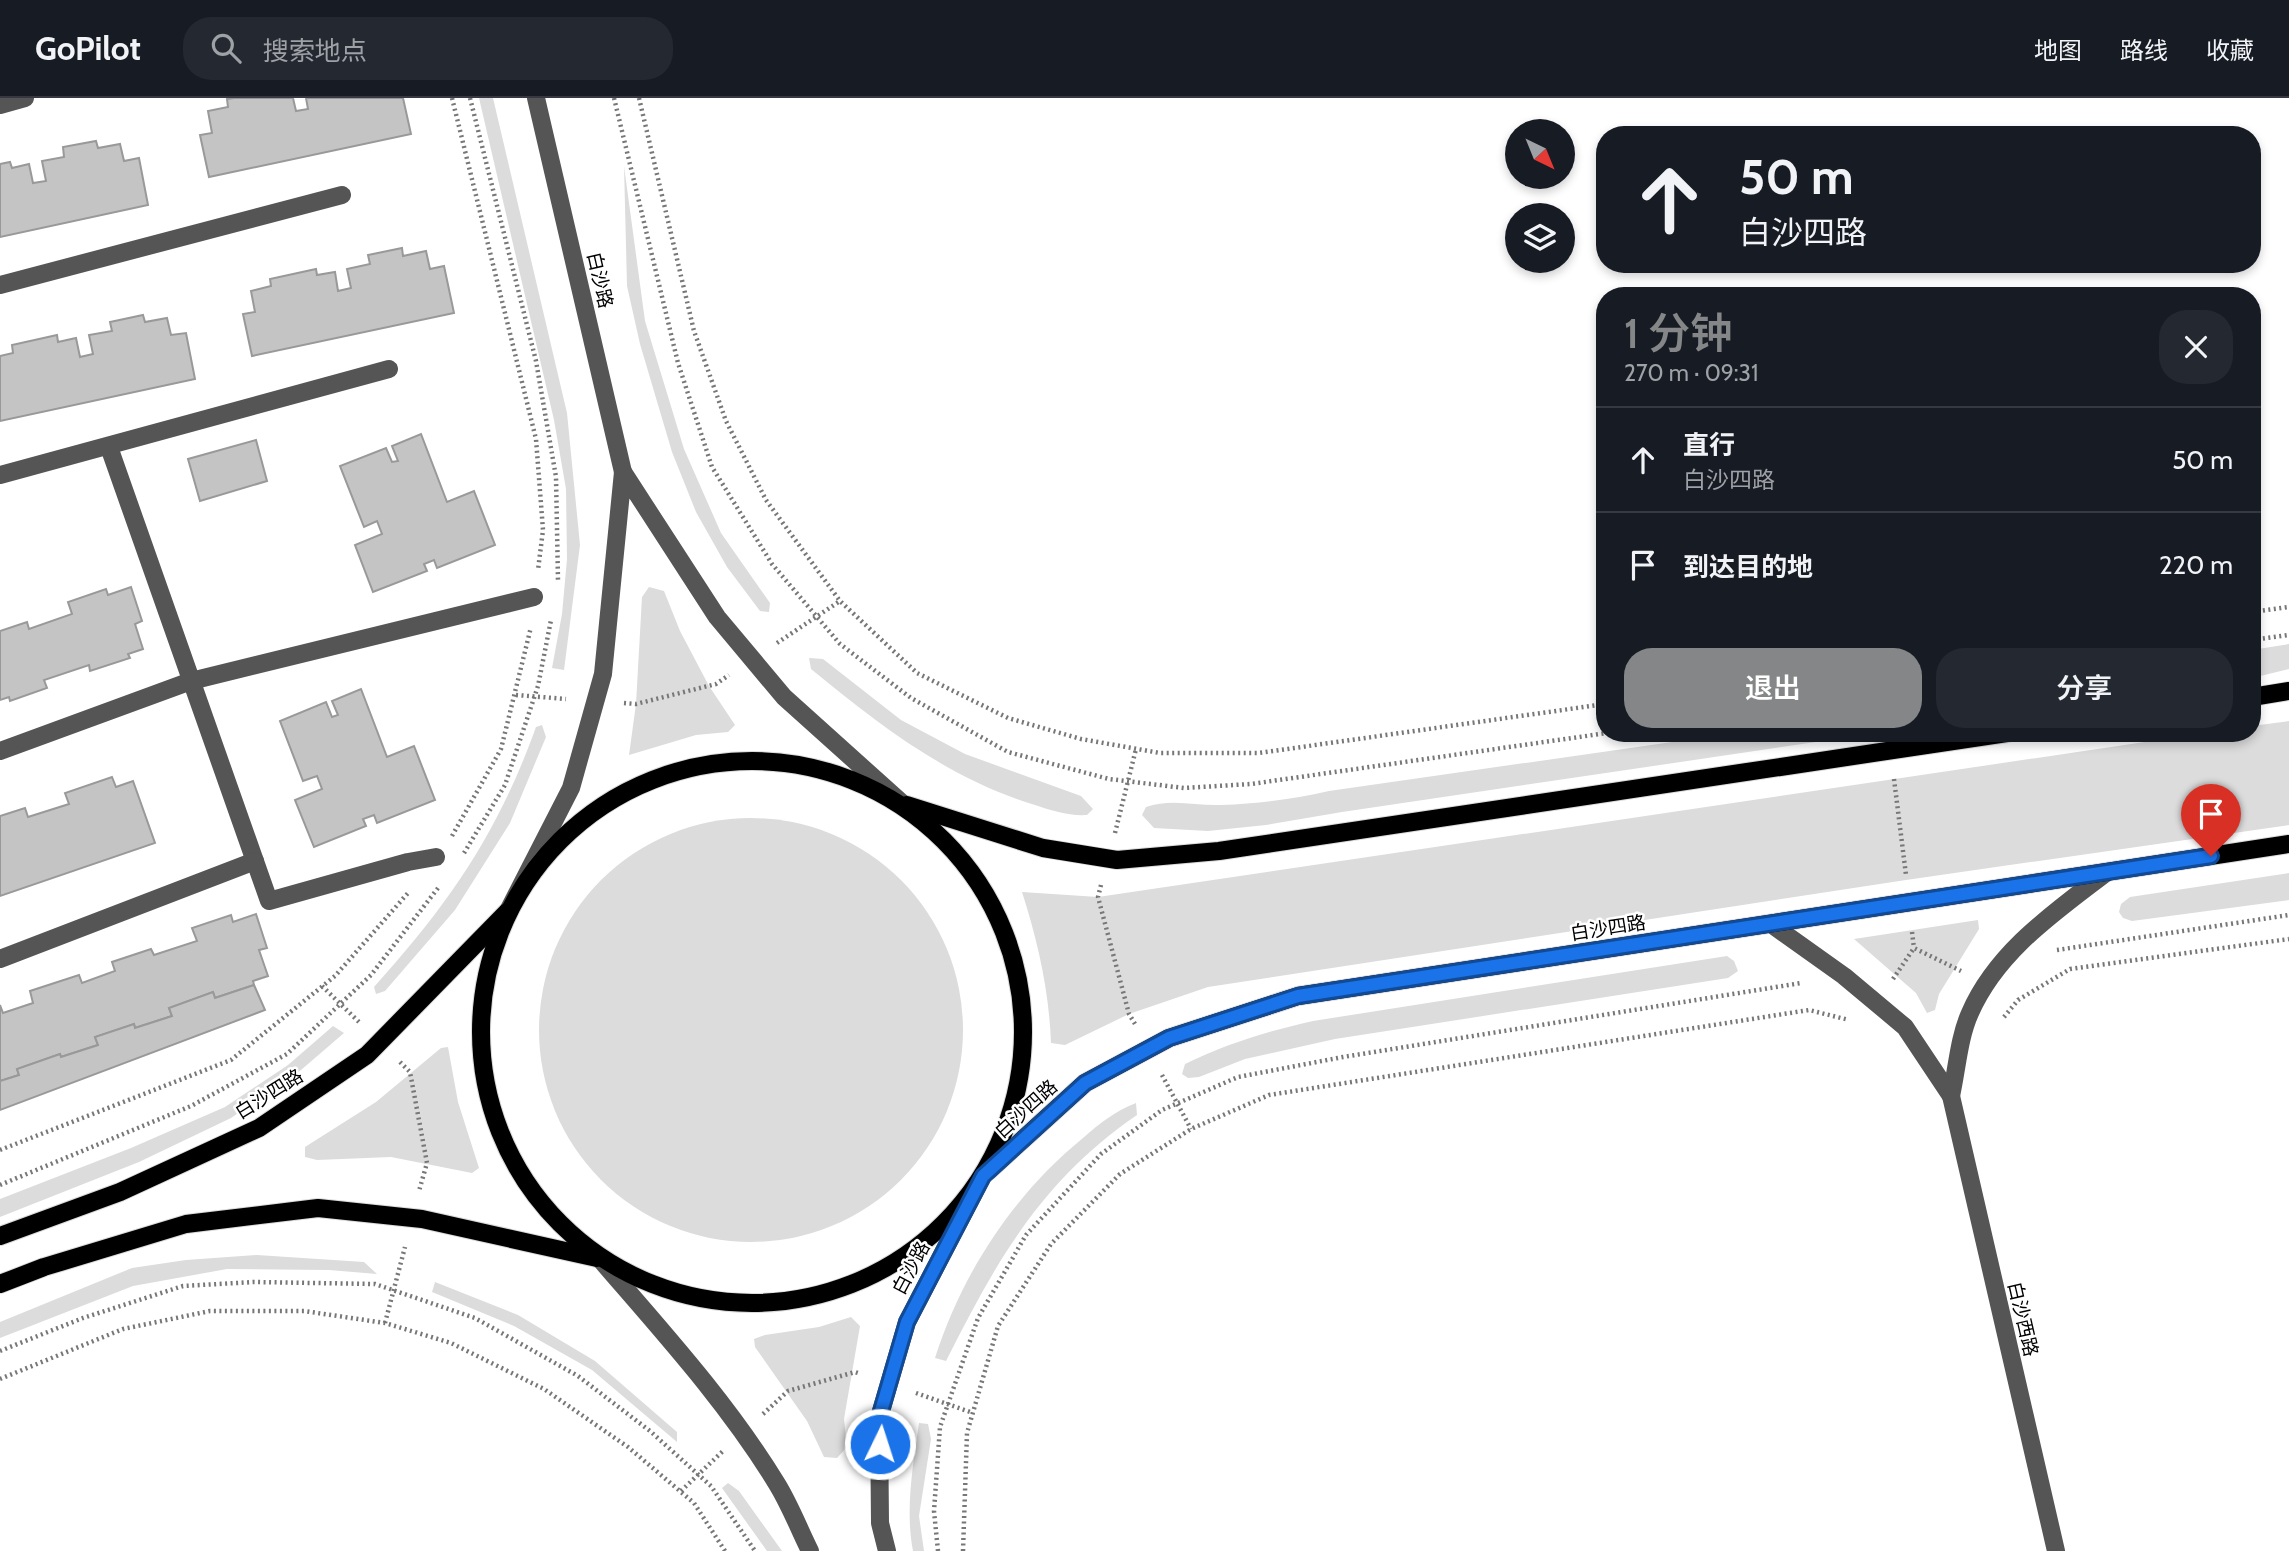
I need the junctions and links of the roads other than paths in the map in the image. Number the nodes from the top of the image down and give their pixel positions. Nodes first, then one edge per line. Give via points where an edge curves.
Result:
1 (25, 98) edge
2 (537, 98) edge
3 (0, 106) edge
4 (342, 195) dead end
5 (0, 285) edge
6 (389, 369) dead end
7 (109, 447) junction
8 (623, 472) junction
9 (0, 475) edge
10 (534, 597) road end
11 (191, 681) junction
12 (2289, 691) edge
13 (2261, 696) edge
14 (1948, 742) edge
15 (0, 751) edge
16 (903, 804) junction
17 (2289, 844) edge
18 (436, 857) road end
19 (255, 861) junction
20 (2107, 872) junction
21 (509, 909) junction
22 (1770, 924) junction
23 (0, 960) edge
24 (1951, 1096) junction
25 (983, 1176) junction
26 (0, 1236) edge
27 (599, 1258) junction
28 (0, 1284) edge
29 (810, 1551) edge
30 (887, 1551) edge
31 (2056, 1551) edge

1 - 3 street
2 - 8 street, 白沙路
4 - 5 street
6 - 7 street
7 - 9 street
7 - 11 street
8 - 16 street via 718,617 784,697
8 - 21 street via 603,674 596,701 571,788
10 - 11 street
11 - 15 street
11 - 19 street
12 - 13 main road
14 - 16 main road via 1219,851 1117,860 1043,848
16 - 21 main road, 白沙四路 via 821,768 727,760 648,781 578,823
16 - 25 main road via 971,869 1008,934 1020,982 1025,1032 1015,1103
17 - 20 main road, 白沙四路
18 - 19 street via 269,901
19 - 23 street
20 - 22 main road, 白沙四路
20 - 24 street via 2004,958 1969,1014
21 - 26 main road, 白沙四路 via 367,1055 259,1128 120,1192
21 - 27 main road via 481,1002 486,1093 513,1164 554,1220
22 - 24 street via 1844,976 1905,1027
22 - 25 main road, 白沙四路 via 1298,996 1169,1038 1085,1083
24 - 31 street, 白沙西路
25 - 27 main road via 941,1228 859,1282 806,1299 732,1304 670,1292
25 - 30 street, 白沙路 via 907,1322 879,1418 880,1523
27 - 28 main road via 412,1217 318,1208 186,1224
27 - 29 street via 685,1358 742,1434 778,1485

